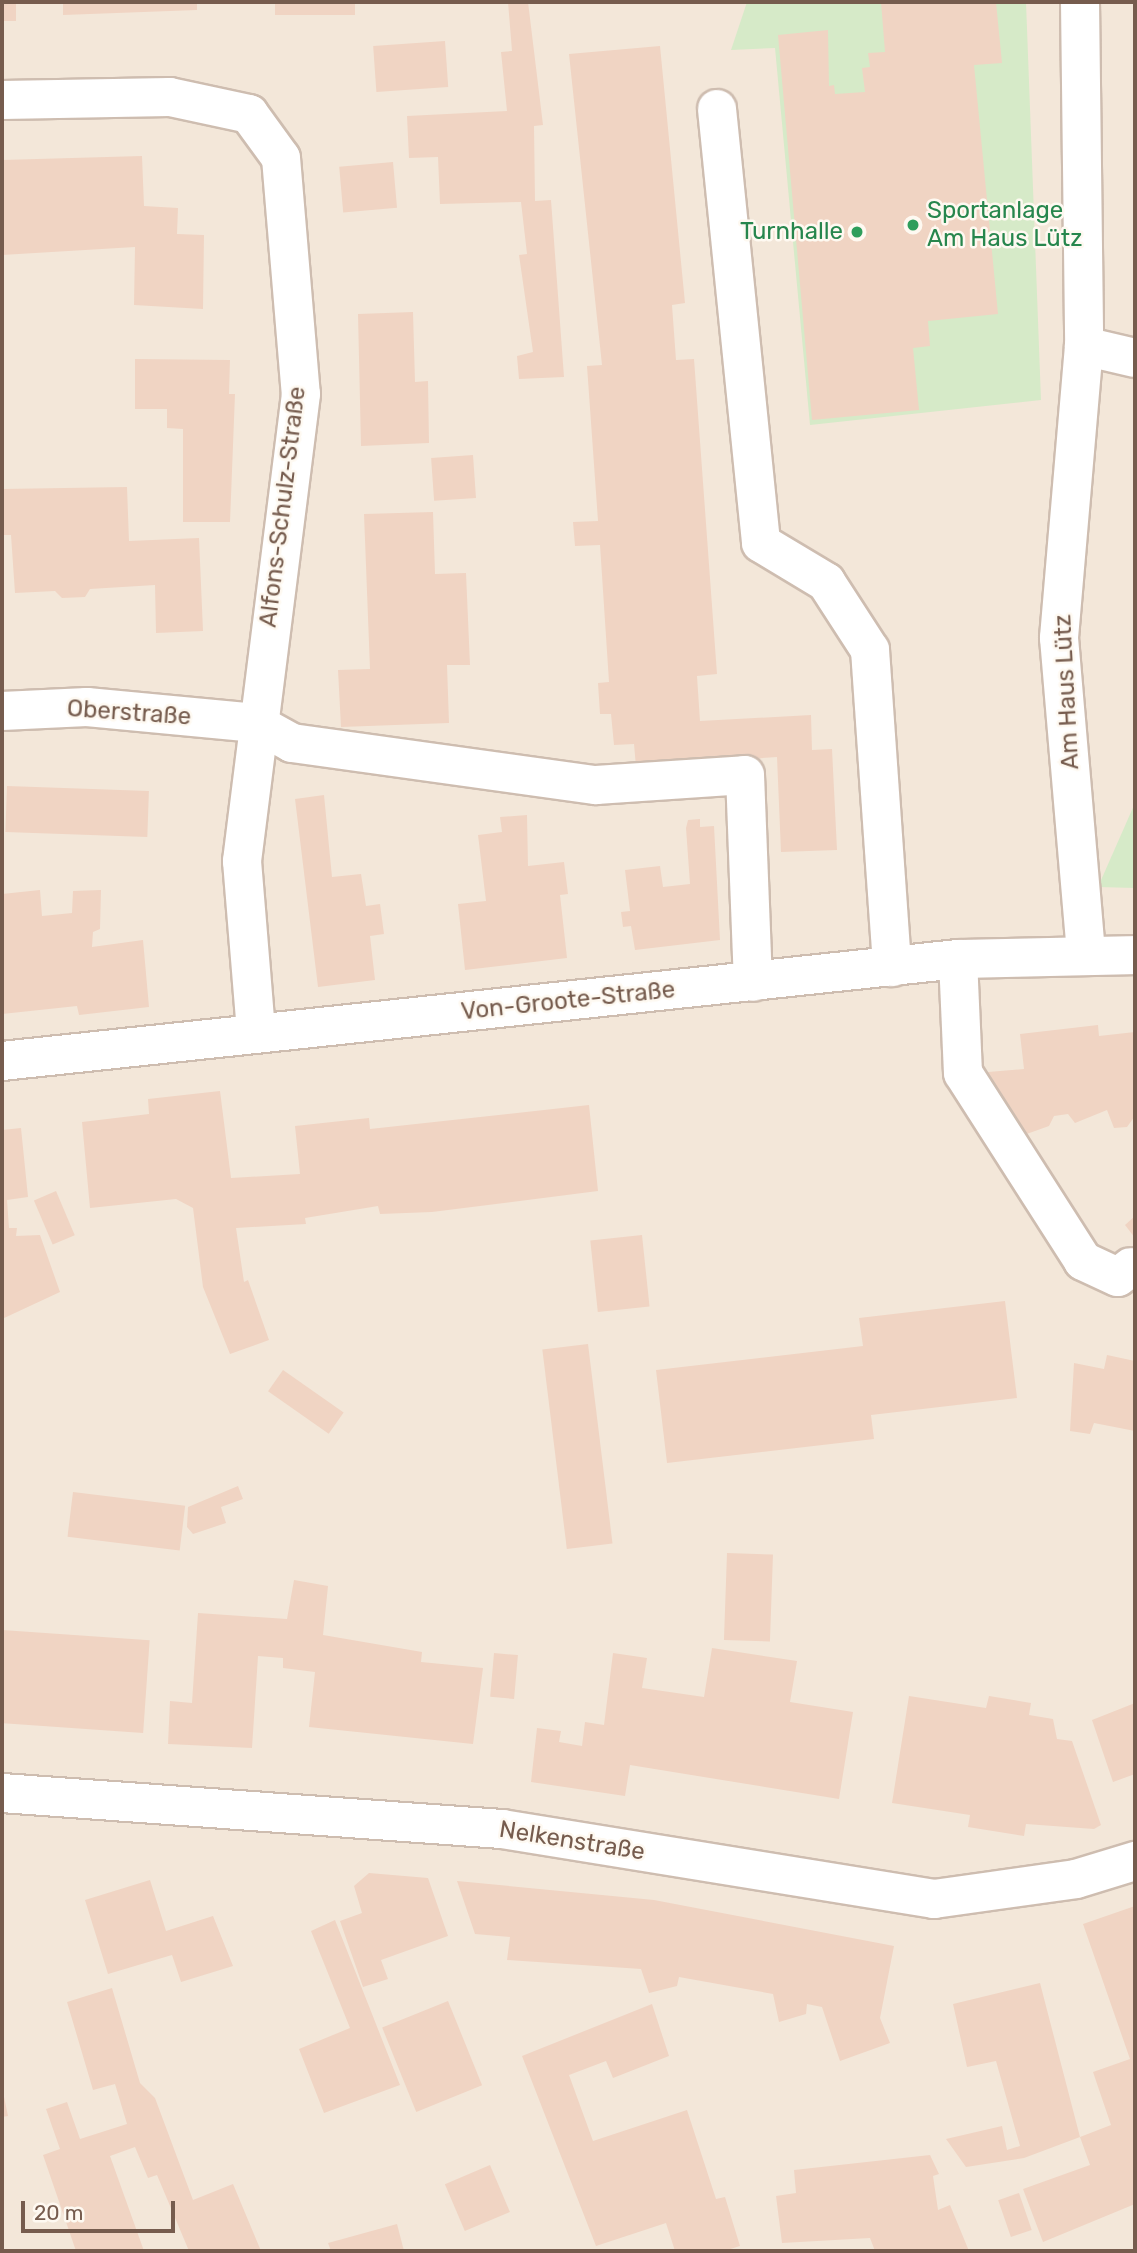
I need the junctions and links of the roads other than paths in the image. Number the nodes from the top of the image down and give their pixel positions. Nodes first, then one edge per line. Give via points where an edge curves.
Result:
1 (1080, 2) edge
2 (2, 100) edge
3 (717, 109) dead end
4 (1084, 346) junction
5 (1135, 358) edge
6 (2, 711) edge
7 (256, 723) junction
8 (1086, 955) junction
9 (1135, 955) edge
10 (958, 959) junction
11 (892, 967) junction
12 (753, 982) junction
13 (256, 1033) junction
14 (2, 1061) edge
15 (1131, 1267) dead end
16 (2, 1793) edge
17 (1135, 1861) edge

1 - 4 street, Am Haus Lütz
2 - 7 street, Alfons-Schulz-Straße via 170,96 248,114 281,158 301,394
3 - 11 street via 761,543 826,582 870,650
4 - 5 street
4 - 8 street, Am Haus Lütz via 1059,638
6 - 7 street, Oberstraße via 87,707
7 - 12 street via 292,743 596,785 745,775
7 - 13 street, Alfons-Schulz-Straße via 242,861
8 - 9 street, Von-Groote-Straße
8 - 10 street, Von-Groote-Straße
10 - 11 street, Von-Groote-Straße
10 - 15 street via 964,1073 1083,1261 1118,1277
11 - 12 street, Von-Groote-Straße
12 - 13 street, Von-Groote-Straße
13 - 14 street, Von-Groote-Straße
16 - 17 street, Nelkenstraße via 502,1829 934,1899 1076,1880

